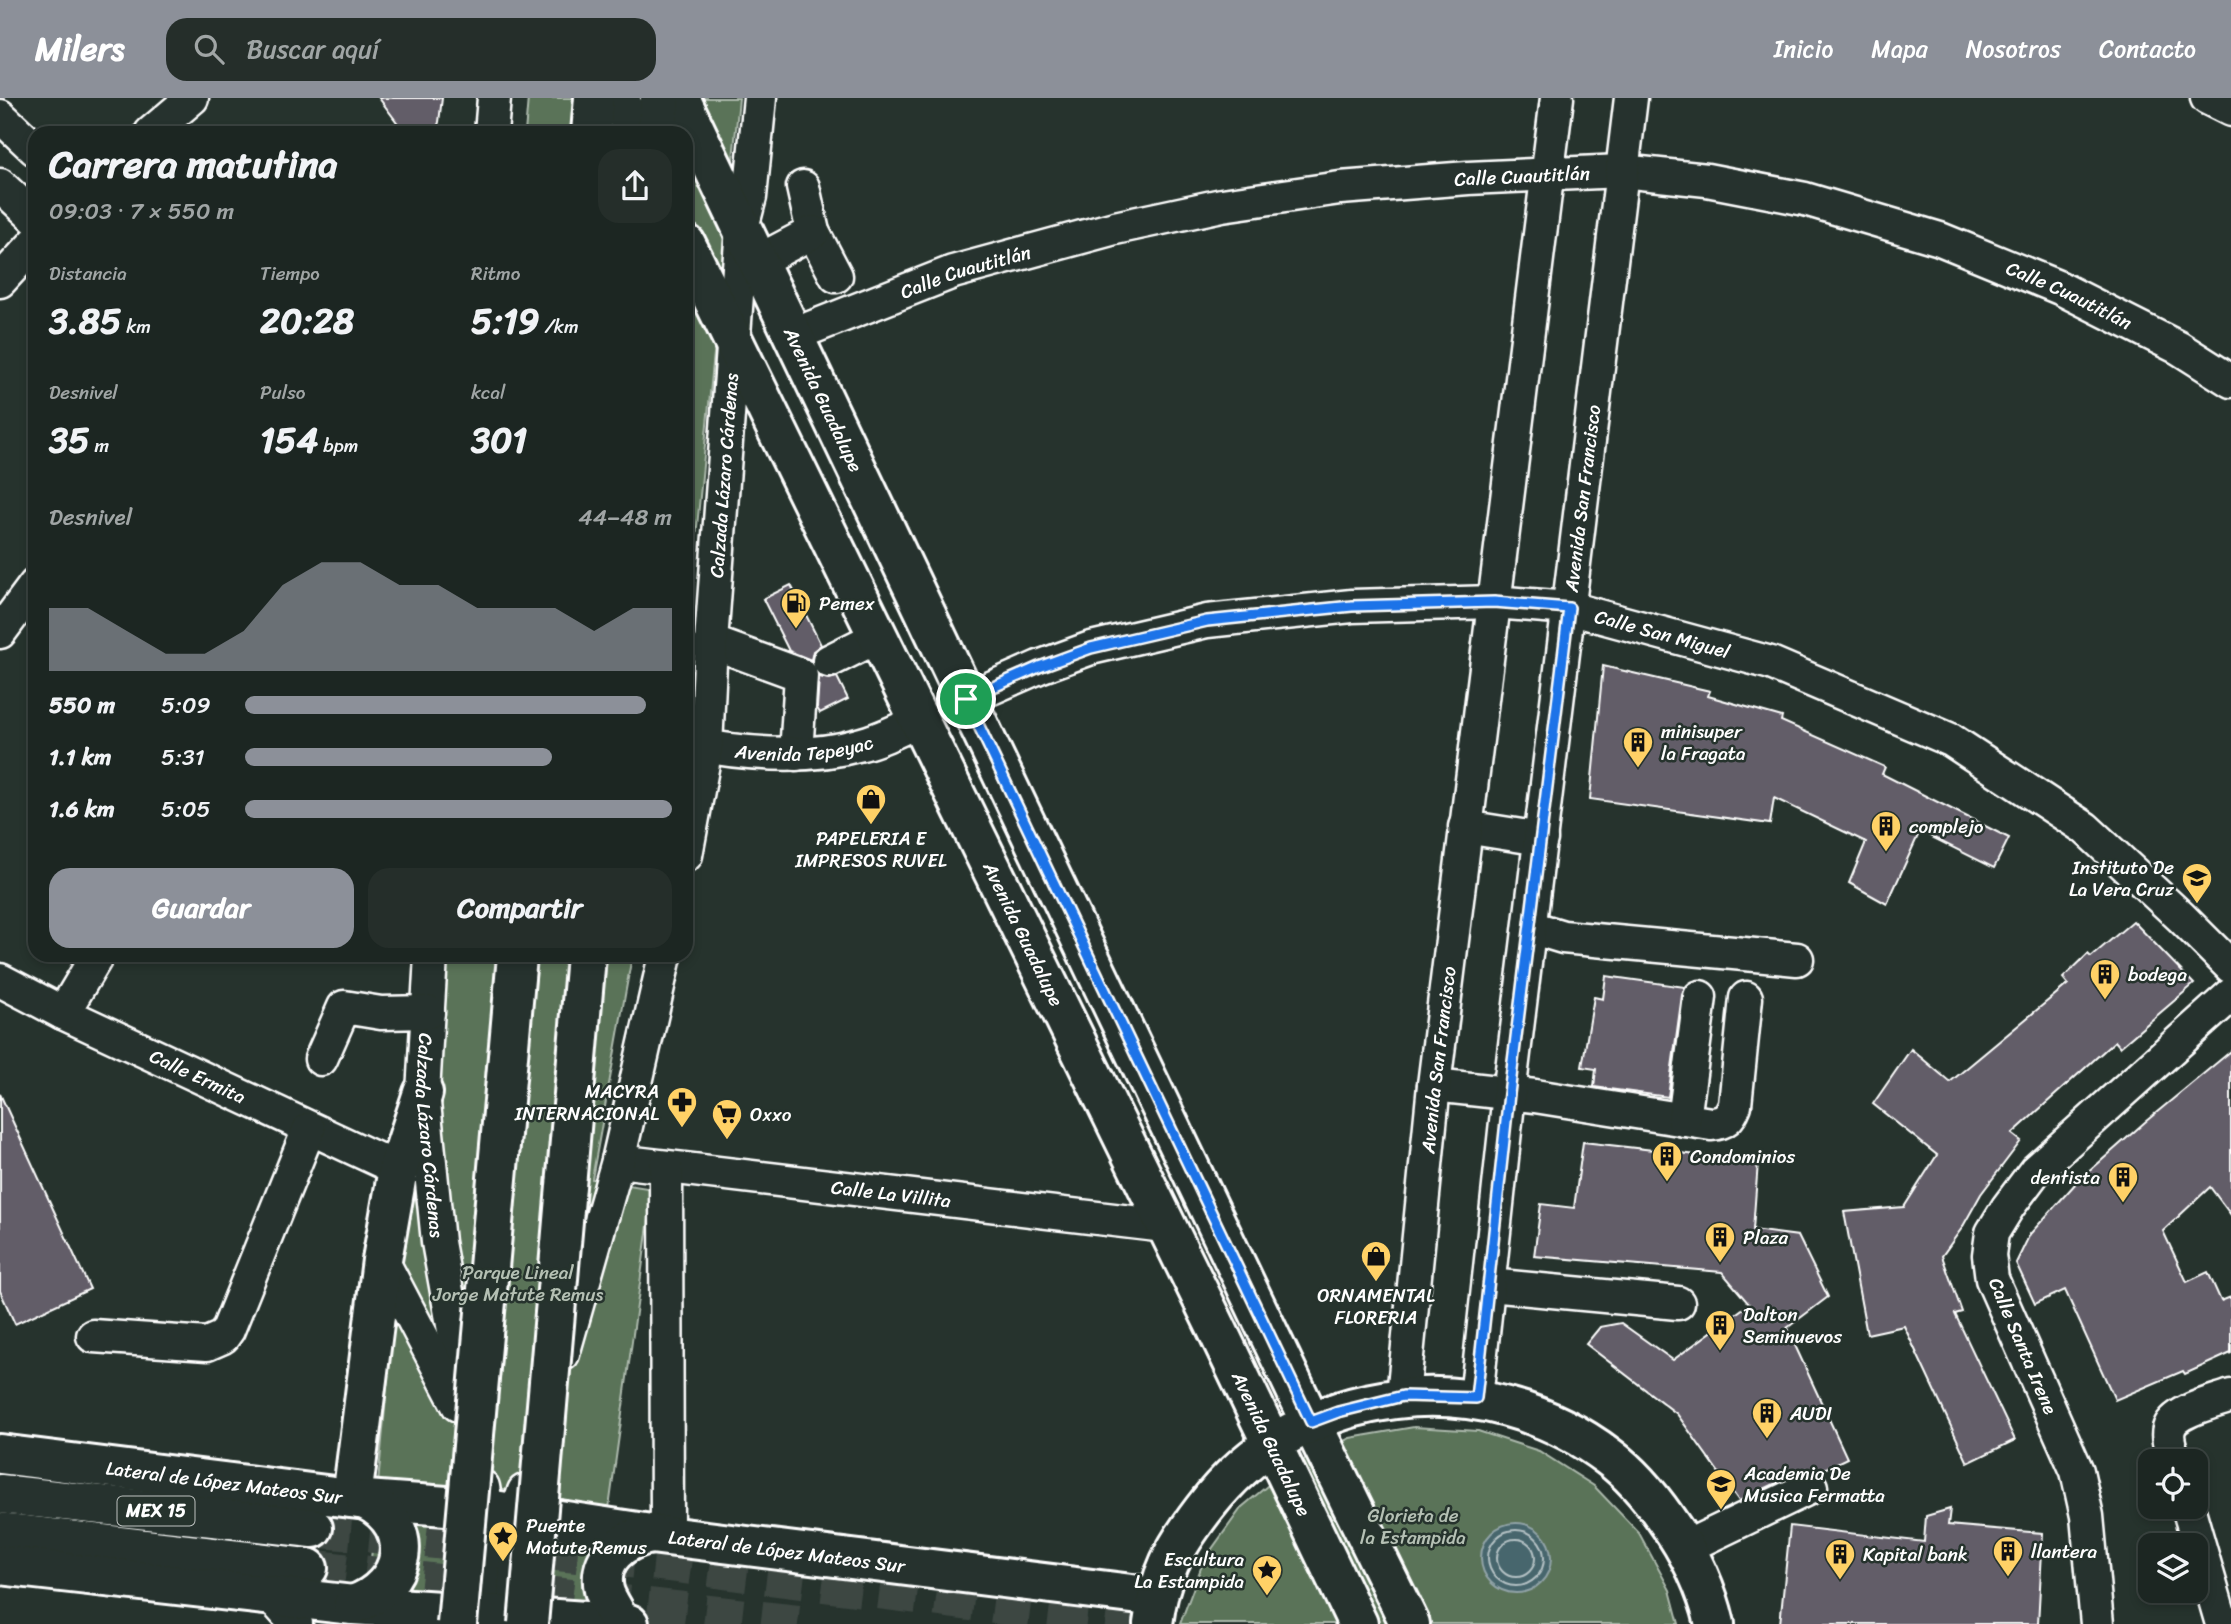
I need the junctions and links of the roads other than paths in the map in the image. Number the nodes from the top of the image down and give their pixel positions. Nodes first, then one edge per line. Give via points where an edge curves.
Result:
1 (192, 98) edge
2 (494, 98) edge
3 (594, 98) edge
4 (620, 98) edge
5 (660, 98) edge
6 (680, 98) edge
7 (760, 98) edge
8 (1557, 98) edge
9 (1631, 98) edge
10 (2207, 98) edge
11 (2231, 110) edge
12 (0, 116) edge
13 (159, 126) edge
14 (492, 126) edge
15 (592, 126) edge
16 (632, 126) edge
17 (658, 126) edge
18 (28, 142) edge
19 (1622, 171) junction
20 (1546, 174) junction
21 (0, 185) edge
22 (803, 187) dead end
23 (28, 211) edge
24 (813, 232) junction
25 (750, 244) junction
26 (28, 251) edge
27 (693, 258) edge
28 (836, 276) dead end
29 (0, 281) edge
30 (793, 335) junction
31 (735, 344) junction
32 (2231, 381) edge
33 (28, 594) edge
34 (1494, 602) junction
35 (1569, 608) junction
36 (0, 632) edge
37 (877, 637) junction
38 (711, 642) junction
39 (829, 661) dead end
40 (966, 699) junction
41 (697, 709) edge
42 (918, 721) junction
43 (696, 745) edge
44 (796, 754) junction
45 (693, 778) edge
46 (1465, 827) junction
47 (1541, 839) junction
48 (1530, 927) junction
49 (1797, 959) dead end
50 (93, 962) edge
51 (431, 962) edge
52 (517, 962) edge
53 (585, 962) edge
54 (664, 962) edge
55 (2231, 967) edge
56 (0, 980) edge
57 (2231, 995) edge
58 (1700, 998) dead end
59 (1746, 998) dead end
60 (428, 1012) junction
61 (63, 1013) junction
62 (321, 1059) dead end
63 (1433, 1085) junction
64 (423, 1093) junction
65 (1509, 1094) junction
66 (1684, 1120) junction
67 (309, 1129) junction
68 (618, 1161) junction
69 (666, 1167) junction
70 (398, 1169) junction
71 (1165, 1226) junction
72 (382, 1260) junction
73 (1489, 1285) junction
74 (1678, 1303) dead end
75 (93, 1336) dead end
76 (1403, 1396) junction
77 (2231, 1396) edge
78 (1476, 1398) junction
79 (1311, 1422) junction
80 (472, 1432) junction
81 (1271, 1443) junction
82 (2172, 1449) edge
83 (0, 1454) edge
84 (1811, 1488) dead end
85 (0, 1494) edge
86 (359, 1499) junction
87 (502, 1512) junction
88 (2191, 1519) edge
89 (313, 1528) tunnel mouth
90 (0, 1532) edge
91 (659, 1535) junction
92 (1686, 1547) junction
93 (0, 1565) edge
94 (308, 1568) tunnel mouth
95 (271, 1596) junction
96 (353, 1605) junction
97 (1154, 1611) edge
98 (494, 1621) edge
99 (296, 1624) edge
100 (623, 1624) edge
101 (1358, 1624) edge
102 (1410, 1624) edge
103 (1715, 1624) edge
104 (2097, 1624) edge
105 (2222, 1624) edge

1 - 13 street
2 - 14 street
3 - 15 main road
4 - 16 main road
5 - 17 main road
6 - 25 main road, Avenida Guadalupe
7 - 25 street, Calzada Lázaro Cárdenas
8 - 20 street, Avenida San Francisco
9 - 19 street, Avenida San Francisco
10 - 11 street
12 - 18 street
19 - 20 street, Calle Cuautitlán
19 - 32 street, Calle Cuautitlán via 1707,180 1805,199 1940,239 2060,288 2179,348
19 - 35 street, Avenida San Francisco
20 - 30 street, Calle Cuautitlán via 1340,188 1115,228 953,272
20 - 34 street, Avenida San Francisco
21 - 23 street
22 - 24 street
24 - 25 street
24 - 28 street
25 - 30 main road, Avenida Guadalupe
25 - 31 street, Calzada Lázaro Cárdenas
26 - 29 street
27 - 31 main road, Avenida Guadalupe
30 - 40 main road, Avenida Guadalupe
31 - 37 main road, Avenida Guadalupe
31 - 38 street, Calzada Lázaro Cárdenas
33 - 36 street
34 - 35 street, Calle San Miguel
34 - 40 street, Calle San Miguel via 1352,606 1207,621 1091,648
34 - 46 street, Avenida San Francisco
35 - 47 street, Avenida San Francisco
35 - 55 street, Calle San Miguel via 1771,663 1951,740 2085,828
37 - 39 street
37 - 42 main road, Avenida Guadalupe
38 - 41 street, Calzada Lázaro Cárdenas
38 - 44 street via 801,675
40 - 79 main road, Avenida Guadalupe
41 - 43 street, Calzada Lázaro Cárdenas
42 - 44 street, Avenida Tepeyac via 857,746
42 - 71 main road, Avenida Guadalupe
43 - 44 street, Avenida Tepeyac
43 - 45 street, Calzada Lázaro Cárdenas
46 - 47 street
46 - 63 street, Avenida San Francisco
47 - 48 street, Avenida San Francisco
48 - 49 street via 1563,937
48 - 65 street, Avenida San Francisco
50 - 61 street
51 - 60 street, Calzada Lázaro Cárdenas
52 - 98 main road, bridge
53 - 98 main road, bridge
54 - 68 street, Calzada Lázaro Cárdenas
56 - 61 street, Calle Ermita
57 - 104 street, Calle Santa Irene via 2035,1171 1992,1233 1992,1279 2077,1471 2087,1516
58 - 66 street
59 - 66 street via 1731,1116 1711,1124
60 - 62 street via 381,1013 344,1007
60 - 64 street, Calzada Lázaro Cárdenas
61 - 67 street, Calle Ermita
63 - 65 street
63 - 76 street, Avenida San Francisco
64 - 70 main road
64 - 80 street, Calzada Lázaro Cárdenas via 438,1242
65 - 66 street
65 - 73 street, Avenida San Francisco
67 - 70 street, Calle Ermita
67 - 75 street via 223,1338 207,1344
68 - 69 street, Calle La Villita
68 - 87 street, Calzada Lázaro Cárdenas
69 - 71 street, Calle La Villita
69 - 91 street
70 - 72 main road
71 - 81 main road, Avenida Guadalupe
72 - 80 street
72 - 86 main road
73 - 74 street
73 - 78 street, Avenida San Francisco
76 - 78 main road
76 - 79 main road
77 - 82 street via 2174,1419 2169,1429
78 - 92 main road via 1524,1410 1569,1430 1610,1457 1646,1491
79 - 81 main road
79 - 102 main road, Avenida Guadalupe
80 - 87 street, Calzada Lázaro Cárdenas
81 - 97 main road via 1221,1485 1176,1546
81 - 101 main road, Avenida Guadalupe
83 - 86 main road, Lateral de López Mateos Sur
84 - 92 street
85 - 89 main road, MEX 15
86 - 87 main road, Lateral de López Mateos Sur
86 - 96 main road via 389,1517 400,1543 400,1558 378,1593
87 - 91 main road, Lateral de López Mateos Sur
87 - 98 street, Calzada Lázaro Cárdenas
88 - 105 street
90 - 94 main road, MEX 15
91 - 97 main road, Lateral de López Mateos Sur
91 - 100 main road via 636,1536 624,1542 606,1564 604,1590
92 - 103 main road
93 - 95 main road
95 - 96 main road
95 - 99 street
96 - 98 main road
98 - 100 main road

